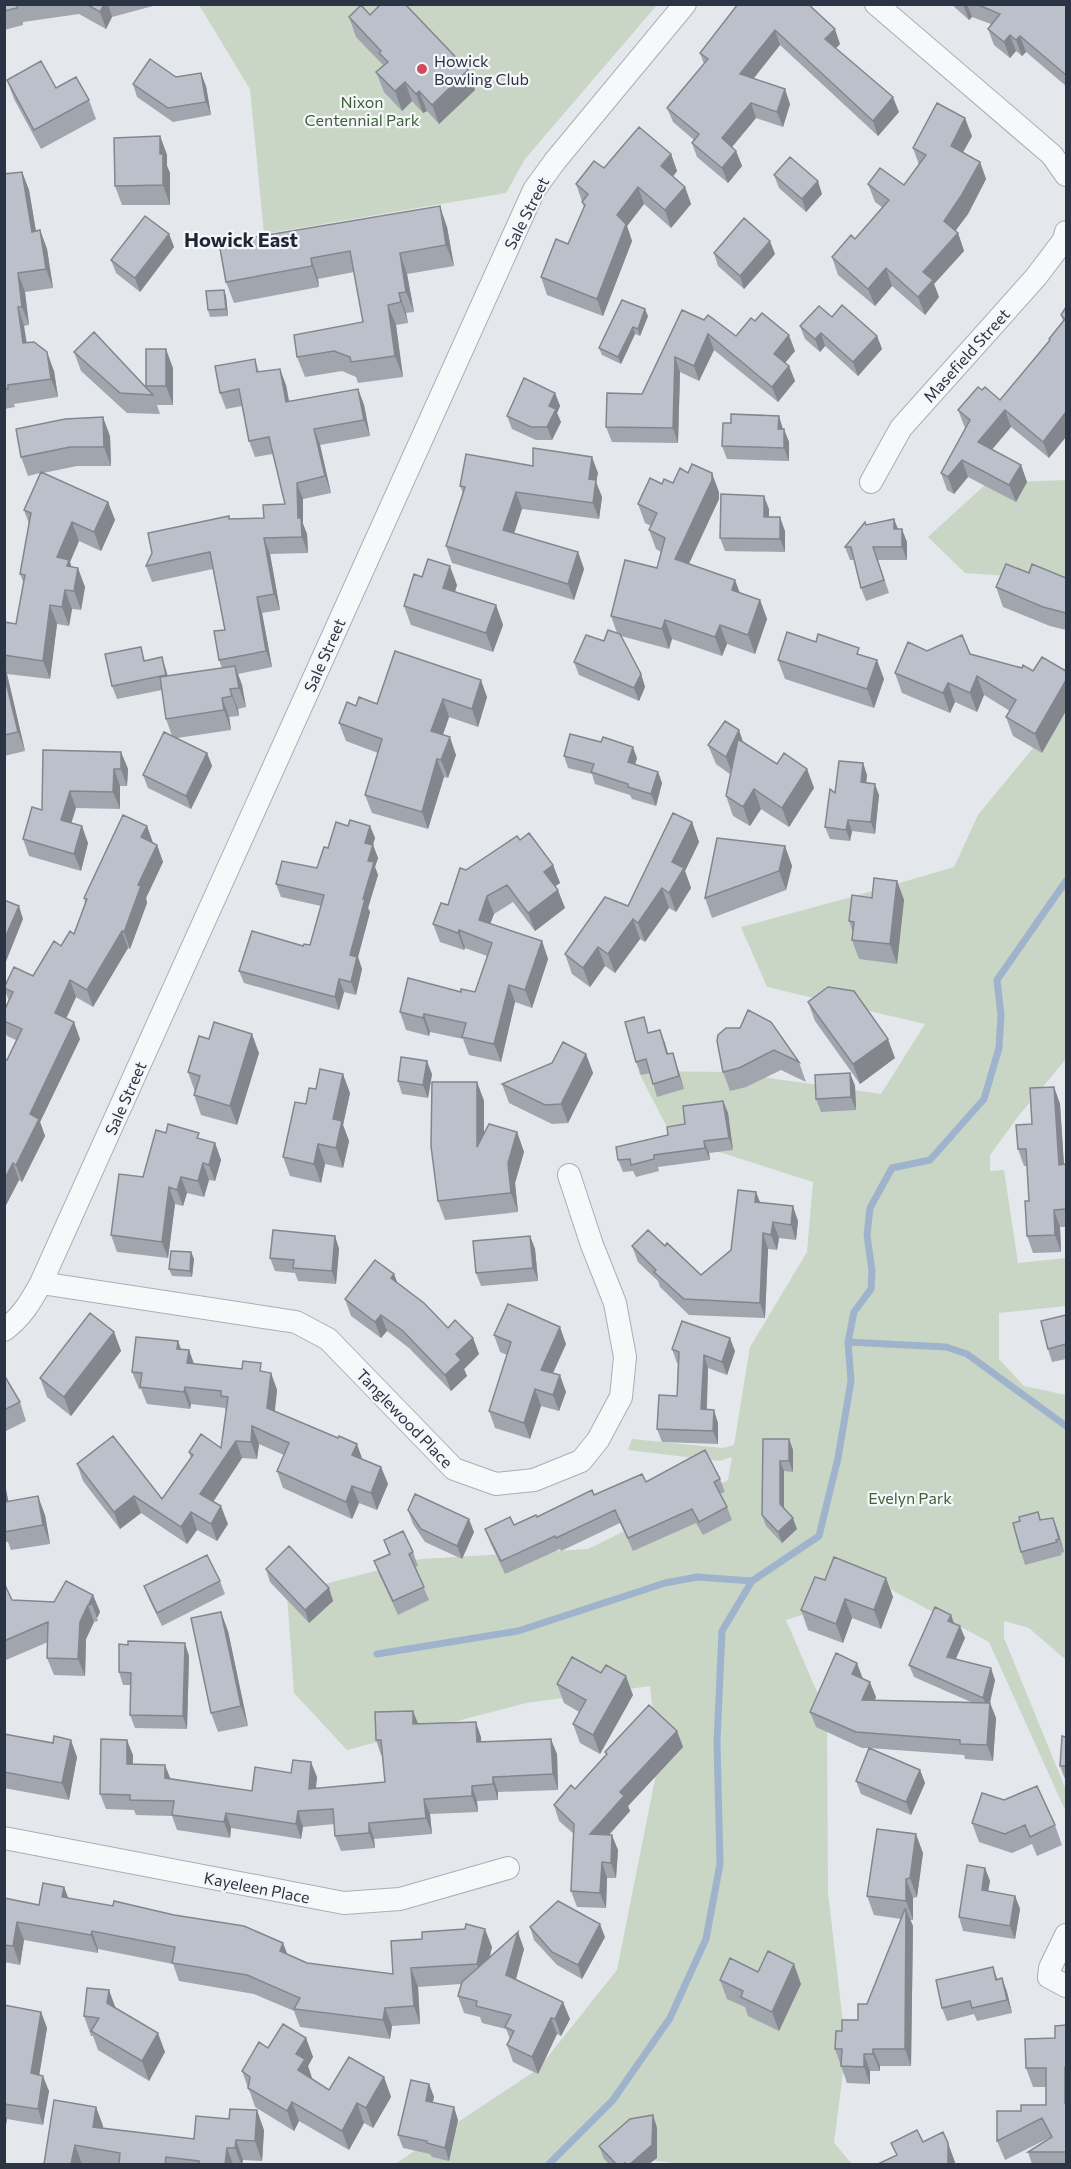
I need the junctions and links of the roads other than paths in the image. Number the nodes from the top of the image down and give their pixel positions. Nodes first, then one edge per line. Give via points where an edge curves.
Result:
1 (685, 4) edge
2 (876, 4) edge
3 (1066, 176) edge
4 (1066, 232) edge
5 (871, 482) dead end
6 (569, 1175) dead end
7 (41, 1283) junction
8 (4, 1330) edge
9 (4, 1838) edge
10 (508, 1868) dead end
11 (1066, 1935) edge
12 (1066, 1986) edge

1 - 7 street, Sale Street via 534,190
2 - 3 street via 1052,155
4 - 5 street, Masefield Street via 1036,277 901,428
6 - 7 street, Tanglewood Place via 615,1303 625,1357 621,1398 598,1440 581,1461 534,1480 496,1484 454,1469 328,1339 296,1322
7 - 8 street, Sale Street via 28,1306
9 - 10 street, Kayeleen Place via 344,1903 400,1899
11 - 12 street via 1049,1977

